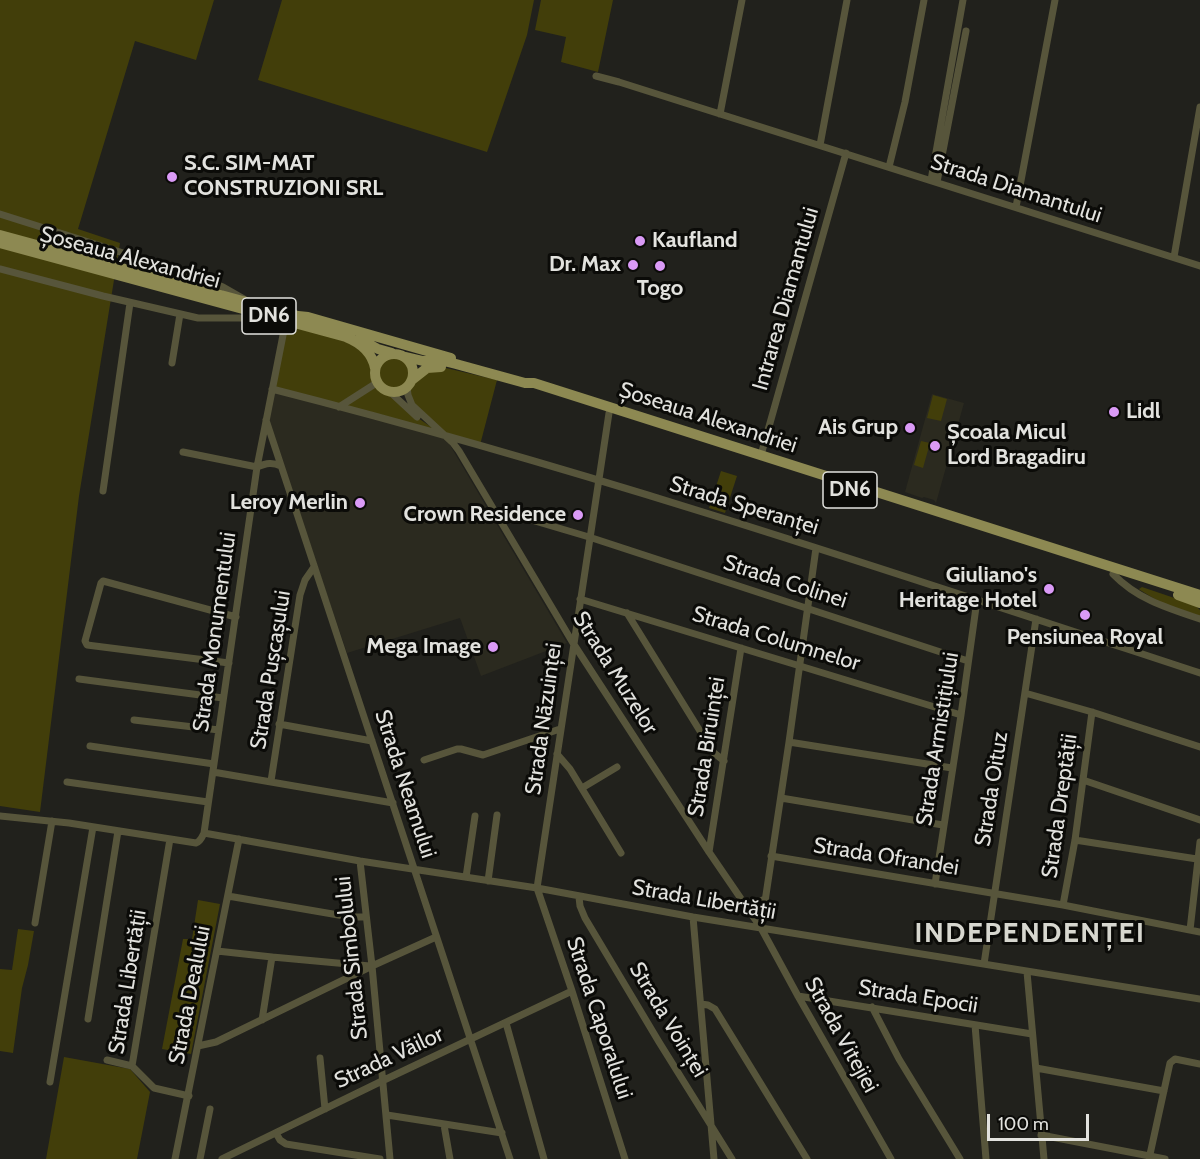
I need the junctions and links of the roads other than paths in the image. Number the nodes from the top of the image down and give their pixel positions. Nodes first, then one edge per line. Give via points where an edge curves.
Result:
1 (742, 0) edge
2 (847, 0) edge
3 (924, 0) edge
4 (963, 0) edge
5 (1055, 0) edge
6 (966, 31) dead end
7 (596, 76) dead end
8 (1200, 107) edge
9 (720, 114) junction
10 (820, 145) junction
11 (846, 153) junction
12 (889, 167) junction
13 (934, 181) junction
14 (1016, 207) junction
15 (0, 214) edge
16 (0, 235) edge
17 (0, 243) edge
18 (1174, 258) junction
19 (1200, 266) edge
20 (0, 269) edge
21 (249, 302) junction
22 (130, 303) junction
23 (180, 314) junction
24 (298, 316) junction
25 (282, 319) junction
26 (393, 353) junction
27 (406, 357) junction
28 (172, 363) dead end
29 (375, 368) junction
30 (378, 382) junction
31 (410, 383) junction
32 (534, 383) junction
33 (272, 389) junction
34 (389, 391) junction
35 (339, 407) junction
36 (609, 413) junction
37 (266, 420) junction
38 (444, 435) junction
39 (183, 452) dead end
40 (761, 455) junction
41 (281, 466) junction
42 (258, 467) junction
43 (600, 480) junction
44 (103, 491) dead end
45 (502, 522) junction
46 (589, 537) junction
47 (816, 548) junction
48 (314, 567) junction
49 (1113, 574) junction
50 (1200, 595) edge
51 (580, 599) junction
52 (977, 600) junction
53 (1200, 603) edge
54 (807, 608) junction
55 (627, 613) junction
56 (236, 616) junction
57 (1036, 619) junction
58 (1200, 619) edge
59 (573, 643) junction
60 (741, 648) junction
61 (968, 661) junction
62 (229, 663) junction
63 (799, 665) junction
64 (1200, 673) edge
65 (79, 679) dead end
66 (1025, 693) junction
67 (223, 698) junction
68 (1092, 712) junction
69 (961, 715) junction
70 (134, 720) dead end
71 (279, 724) junction
72 (560, 729) junction
73 (219, 730) junction
74 (372, 741) junction
75 (789, 742) junction
76 (90, 746) dead end
77 (1200, 747) edge
78 (557, 754) junction
79 (424, 760) dead end
80 (724, 761) junction
81 (617, 767) dead end
82 (213, 768) junction
83 (952, 768) junction
84 (1083, 780) junction
85 (271, 781) junction
86 (67, 782) dead end
87 (582, 788) junction
88 (781, 798) junction
89 (208, 802) junction
90 (393, 803) junction
91 (497, 815) dead end
92 (0, 816) edge
93 (476, 816) dead end
94 (1200, 819) edge
95 (52, 820) junction
96 (943, 825) junction
97 (93, 827) junction
98 (118, 831) junction
99 (204, 833) junction
100 (170, 839) junction
101 (239, 839) junction
102 (1075, 840) junction
103 (1200, 842) edge
104 (709, 852) junction
105 (621, 853) dead end
106 (771, 856) junction
107 (1197, 859) junction
108 (360, 861) junction
109 (414, 869) junction
110 (466, 877) junction
111 (488, 880) junction
112 (935, 884) junction
113 (537, 888) junction
114 (994, 893) junction
115 (228, 896) junction
116 (579, 897) junction
117 (765, 899) junction
118 (743, 901) junction
119 (1063, 905) junction
120 (366, 917) junction
121 (693, 917) junction
122 (35, 923) dead end
123 (761, 928) junction
124 (1190, 930) junction
125 (1200, 932) edge
126 (436, 937) junction
127 (217, 951) junction
128 (272, 957) junction
129 (984, 964) junction
130 (372, 966) junction
131 (1027, 972) junction
132 (572, 992) junction
133 (798, 996) junction
134 (1200, 999) edge
135 (701, 1004) junction
136 (873, 1007) junction
137 (88, 1019) dead end
138 (262, 1020) junction
139 (506, 1023) junction
140 (975, 1025) junction
141 (1032, 1034) junction
142 (470, 1040) junction
143 (198, 1046) junction
144 (320, 1058) dead end
145 (107, 1060) dead end
146 (1200, 1064) edge
147 (132, 1066) junction
148 (1036, 1068) junction
149 (382, 1081) junction
150 (50, 1082) dead end
151 (1164, 1091) junction
152 (189, 1096) junction
153 (210, 1109) dead end
154 (325, 1109) junction
155 (387, 1115) junction
156 (444, 1125) junction
157 (711, 1126) junction
158 (276, 1133) junction
159 (502, 1133) junction
160 (1041, 1135) junction
161 (1150, 1157) edge
162 (175, 1159) edge
163 (200, 1159) edge
164 (222, 1159) edge
165 (380, 1159) edge
166 (390, 1159) edge
167 (450, 1159) edge
168 (510, 1159) edge
169 (543, 1159) edge
170 (625, 1159) edge
171 (714, 1159) edge
172 (732, 1159) edge
173 (807, 1159) edge
174 (891, 1159) edge
175 (960, 1159) edge
176 (986, 1159) edge
177 (1044, 1159) edge
178 (1165, 1159) edge

1 - 9 street
2 - 10 street
3 - 12 street
4 - 13 street
5 - 14 street
6 - 13 street
7 - 9 street, Strada Diamantului
8 - 18 street
9 - 10 street, Strada Diamantului
10 - 11 street, Strada Diamantului
11 - 12 street, Strada Diamantului
11 - 40 street, Intrarea Diamantului
12 - 13 street, Strada Diamantului
13 - 14 street, Strada Diamantului
14 - 18 street, Strada Diamantului
15 - 21 street via 196,276
16 - 21 main road, Șoseaua Alexandriei / DN6
17 - 25 main road, Șoseaua Alexandriei / DN6
18 - 19 street, Strada Diamantului
20 - 22 street
21 - 24 main road, DN6
22 - 23 street
22 - 44 street
23 - 25 street via 204,319
23 - 28 street
24 - 26 main road, DN6
24 - 32 main road, DN6
25 - 29 main road, Șoseaua Alexandriei / DN6 via 352,339 368,352
25 - 33 street, Strada Monumentului
26 - 27 main road, DN6
26 - 29 main road via 381,358
27 - 31 main road via 413,367
27 - 32 main road, Șoseaua Alexandriei / DN6 via 444,361
29 - 30 main road, DN6
30 - 34 main road
30 - 35 street
31 - 34 main road, DN6 via 402,391
31 - 36 main road, Șoseaua Alexandriei / DN6 via 427,368 453,369
31 - 38 street via 412,405
32 - 40 main road, Șoseaua Alexandriei / DN6
33 - 35 street, Strada Speranței
33 - 37 street, Strada Monumentului
34 - 38 street
35 - 38 street, Strada Speranței
36 - 43 street, Strada Năzuinței
36 - 49 main road, Șoseaua Alexandriei / DN6
37 - 41 street, Strada Neamului
37 - 42 street, Strada Monumentului
38 - 43 street, Strada Speranței
38 - 45 street, Strada Muzelor via 459,451
39 - 42 street
40 - 50 main road, Șoseaua Alexandriei / DN6
41 - 42 street via 273,462
41 - 48 street, Strada Neamului
42 - 56 street, Strada Monumentului
43 - 46 street, Strada Năzuinței
43 - 47 street, Strada Speranței
45 - 46 street, Strada Colinei via 518,516
45 - 59 street, Strada Muzelor
46 - 51 street, Strada Năzuinței
46 - 54 street, Strada Colinei
47 - 52 street, Strada Speranței
47 - 54 street
48 - 71 street, Strada Pușcașului via 304,580 300,595
48 - 74 street, Strada Neamului
49 - 53 main road, Șoseaua Alexandriei / DN6
49 - 58 street via 1143,597
51 - 55 street, Strada Columnelor
51 - 59 street, Strada Năzuinței
52 - 57 street, Strada Speranței
52 - 61 street, Strada Armistițiului
54 - 61 street, Strada Colinei
54 - 63 street
55 - 60 street, Strada Columnelor
55 - 80 street via 713,752
56 - 62 street, Strada Monumentului
56 - 62 street via 103,580 85,641 87,645
57 - 64 street, Strada Speranței
57 - 66 street, Strada Oituz
59 - 72 street, Strada Năzuinței
59 - 104 street, Strada Muzelor
60 - 63 street, Strada Columnelor
60 - 80 street, Strada Biruinței
61 - 69 street, Strada Armistițiului
62 - 67 street, Strada Monumentului
63 - 69 street, Strada Columnelor
63 - 75 street
65 - 67 street
66 - 68 street
66 - 114 street, Strada Oituz
67 - 73 street, Strada Monumentului
68 - 77 street
68 - 84 street, Strada Dreptății
69 - 83 street, Strada Armistițiului
70 - 73 street
71 - 74 street
71 - 85 street, Strada Pușcașului
72 - 78 street, Strada Năzuinței
72 - 79 street via 483,755 457,749
73 - 82 street, Strada Monumentului
74 - 90 street, Strada Neamului
75 - 83 street
75 - 88 street
76 - 82 street
78 - 87 street
78 - 113 street, Strada Năzuinței
80 - 104 street, Strada Biruinței
81 - 87 street
82 - 85 street
82 - 89 street, Strada Monumentului
83 - 96 street, Strada Armistițiului
84 - 94 street
84 - 102 street, Strada Dreptății
85 - 90 street
86 - 89 street
87 - 105 street
88 - 96 street
88 - 106 street
89 - 99 street, Strada Monumentului
90 - 109 street, Strada Neamului
91 - 111 street
92 - 95 street
93 - 110 street
95 - 97 street
95 - 122 street
96 - 112 street, Strada Armistițiului
97 - 98 street
97 - 150 street
98 - 100 street
98 - 137 street, Strada Libertății
99 - 100 street, Strada Monumentului via 196,843
99 - 101 street, Strada Libertății
100 - 147 street, Strada Libertății
101 - 108 street, Strada Libertății
101 - 115 street, Strada Dealului
102 - 107 street
102 - 119 street, Strada Dreptății
103 - 107 street
104 - 118 street, Strada Muzelor
106 - 112 street, Strada Ofrandei
106 - 117 street
107 - 124 street
108 - 109 street, Strada Libertății
108 - 120 street, Strada Simbolului
109 - 110 street, Strada Libertății
109 - 126 street, Strada Neamului
110 - 111 street, Strada Libertății
111 - 113 street, Strada Libertății
112 - 114 street, Strada Ofrandei
113 - 116 street, Strada Libertății
113 - 132 street, Strada Caporalului
114 - 119 street, Strada Ofrandei
114 - 129 street, Strada Oituz
115 - 120 street
115 - 127 street, Strada Dealului
116 - 121 street, Strada Libertății
116 - 157 street, Strada Voinței via 585,918
117 - 118 street via 753,904
117 - 123 street
118 - 123 street, Strada Muzelor
119 - 124 street, Strada Ofrandei
120 - 130 street, Strada Simbolului
121 - 123 street, Strada Libertății
121 - 135 street
123 - 129 street, Strada Libertății
123 - 133 street, Strada Vitejiei
124 - 125 street, Strada Ofrandei
126 - 130 street
126 - 142 street, Strada Neamului
127 - 128 street
127 - 143 street, Strada Dealului
128 - 130 street
128 - 138 street
129 - 131 street, Strada Libertății
130 - 138 street
130 - 149 street, Strada Simbolului
131 - 134 street, Strada Libertății
131 - 141 street
132 - 139 street, Strada Văilor
132 - 170 street, Strada Caporalului
133 - 136 street, Strada Epocii
133 - 174 street, Strada Vitejiei
135 - 157 street
135 - 173 street via 715,1009
136 - 140 street, Strada Epocii
136 - 175 street via 899,1059
138 - 143 street via 216,1042
139 - 142 street, Strada Văilor
139 - 169 street
140 - 141 street, Strada Epocii
140 - 176 street
141 - 148 street
142 - 149 street, Strada Văilor
142 - 159 street, Strada Neamului
143 - 152 street, Strada Dealului
144 - 154 street
145 - 147 street
146 - 151 street via 1172,1060
147 - 152 street, Strada Libertății via 154,1088
148 - 151 street
148 - 160 street
149 - 154 street, Strada Văilor
149 - 155 street, Strada Simbolului
151 - 161 street
152 - 162 street, Strada Dealului
153 - 163 street
154 - 158 street, Strada Văilor
155 - 156 street
155 - 166 street, Strada Simbolului
156 - 159 street
156 - 167 street
157 - 171 street
157 - 172 street, Strada Voinței
158 - 164 street, Strada Văilor
158 - 165 street via 286,1144
159 - 168 street, Strada Neamului
160 - 161 street
160 - 177 street
161 - 178 street

